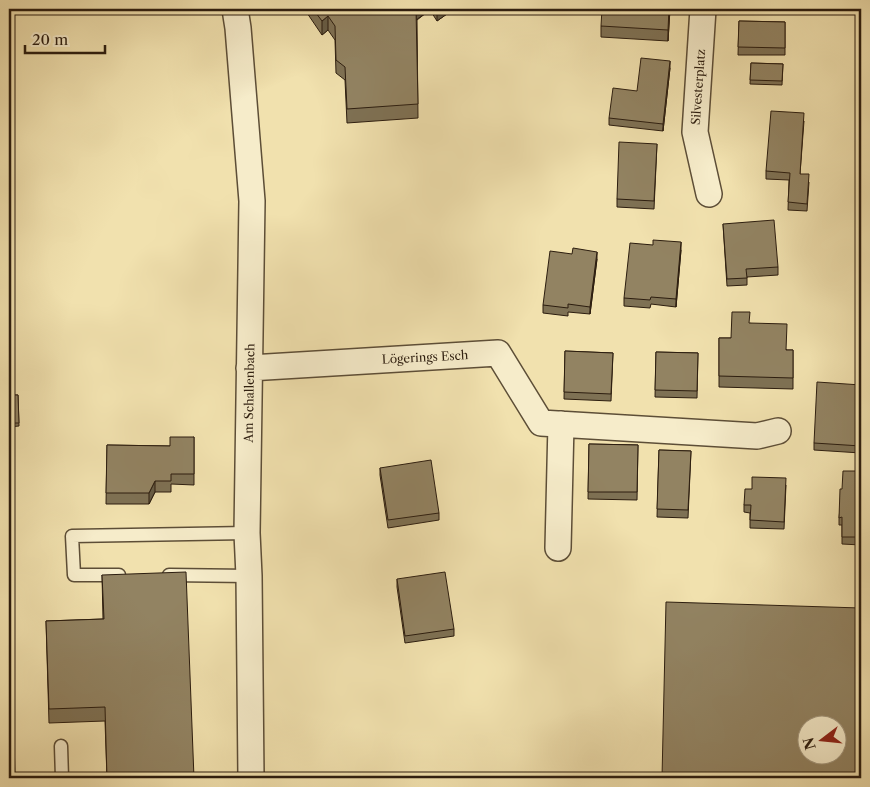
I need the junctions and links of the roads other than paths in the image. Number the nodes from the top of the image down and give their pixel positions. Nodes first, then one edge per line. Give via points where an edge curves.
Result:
1 (235, 9) edge
2 (703, 9) edge
3 (709, 194) dead end
4 (249, 368) junction
5 (561, 424) junction
6 (778, 431) dead end
7 (247, 533) junction
8 (558, 548) dead end
9 (132, 575) edge
10 (152, 575) edge
11 (249, 576) junction
12 (61, 746) dead end
13 (62, 778) edge
14 (251, 778) edge

1 - 4 street, Am Schallenbach via 252,201
2 - 3 street, Silvesterplatz via 695,132
4 - 5 street, Lögerings Esch via 498,353 540,422
4 - 7 street, Am Schallenbach
5 - 6 street, Lögerings Esch via 757,436
5 - 8 street
7 - 9 lane via 72,536 74,574
7 - 11 street, Am Schallenbach
10 - 11 lane
11 - 14 street, Am Schallenbach
12 - 13 lane

